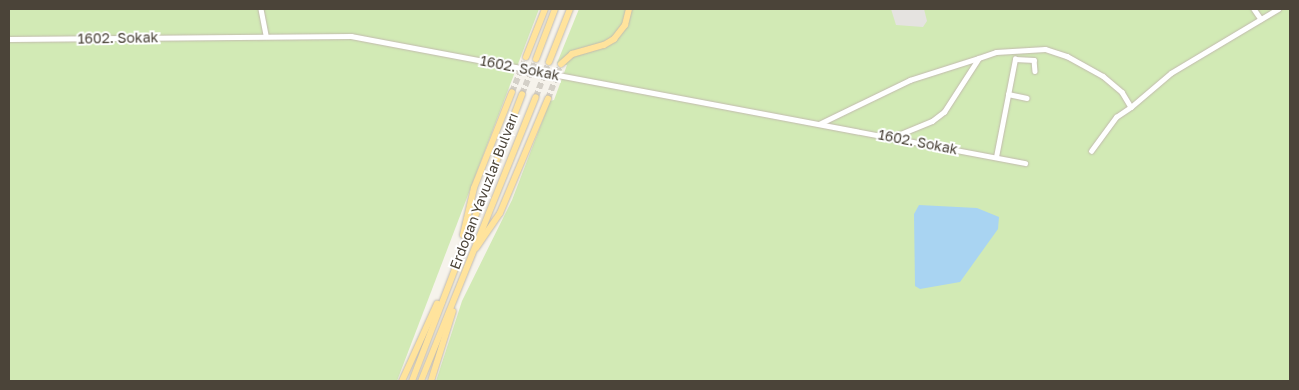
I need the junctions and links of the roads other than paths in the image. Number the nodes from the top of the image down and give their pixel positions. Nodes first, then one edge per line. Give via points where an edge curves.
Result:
1 (261, 9) edge
2 (545, 9) edge
3 (555, 9) edge
4 (570, 9) edge
5 (629, 9) edge
6 (1254, 9) edge
7 (1278, 9) edge
8 (1261, 19) junction
9 (266, 35) junction
10 (9, 39) edge
11 (526, 57) tunnel mouth
12 (980, 58) junction
13 (536, 59) tunnel mouth
14 (549, 62) tunnel mouth
15 (561, 64) tunnel mouth
16 (1035, 71) dead end
17 (512, 92) tunnel mouth
18 (522, 94) tunnel mouth
19 (1008, 94) junction
20 (536, 97) tunnel mouth
21 (1027, 98) dead end
22 (548, 99) tunnel mouth
23 (1131, 107) junction
24 (819, 124) junction
25 (892, 137) junction
26 (1091, 150) dead end
27 (996, 157) junction
28 (1025, 164) dead end
29 (461, 248) junction
30 (472, 253) junction
31 (446, 288) junction
32 (459, 288) junction
33 (402, 381) edge
34 (412, 381) edge
35 (421, 381) edge
36 (431, 381) edge

1 - 9 street
2 - 11 main road
3 - 13 main road
4 - 14 main road
5 - 15 main road via 625,26 614,39 572,54
6 - 8 street
7 - 8 street
8 - 23 street via 1172,73
9 - 10 street, 1602. Sokak
9 - 24 street, 1602. Sokak via 350,36
12 - 23 street via 996,52 1027,49 1045,49 1067,56 1085,64 1122,92
12 - 24 street via 910,80
12 - 25 street via 944,112 932,121
16 - 19 street via 1034,60 1015,58
17 - 29 main road via 474,188
18 - 29 main road, Erdoğan Yavuzlar Bulvarı
19 - 21 street
19 - 27 street
20 - 30 main road, Erdoğan Yavuzlar Bulvarı
22 - 30 main road via 500,213
23 - 26 street via 1116,117
24 - 25 street, 1602. Sokak
25 - 27 street, 1602. Sokak
27 - 28 street, 1602. Sokak
29 - 31 main road, Erdoğan Yavuzlar Bulvarı
30 - 32 main road, Erdoğan Yavuzlar Bulvarı
31 - 33 main road, Erdoğan Yavuzlar Bulvarı
31 - 34 main road, Erdoğan Yavuzlar Bulvarı
32 - 35 main road, Erdoğan Yavuzlar Bulvarı
32 - 36 main road, Erdoğan Yavuzlar Bulvarı

